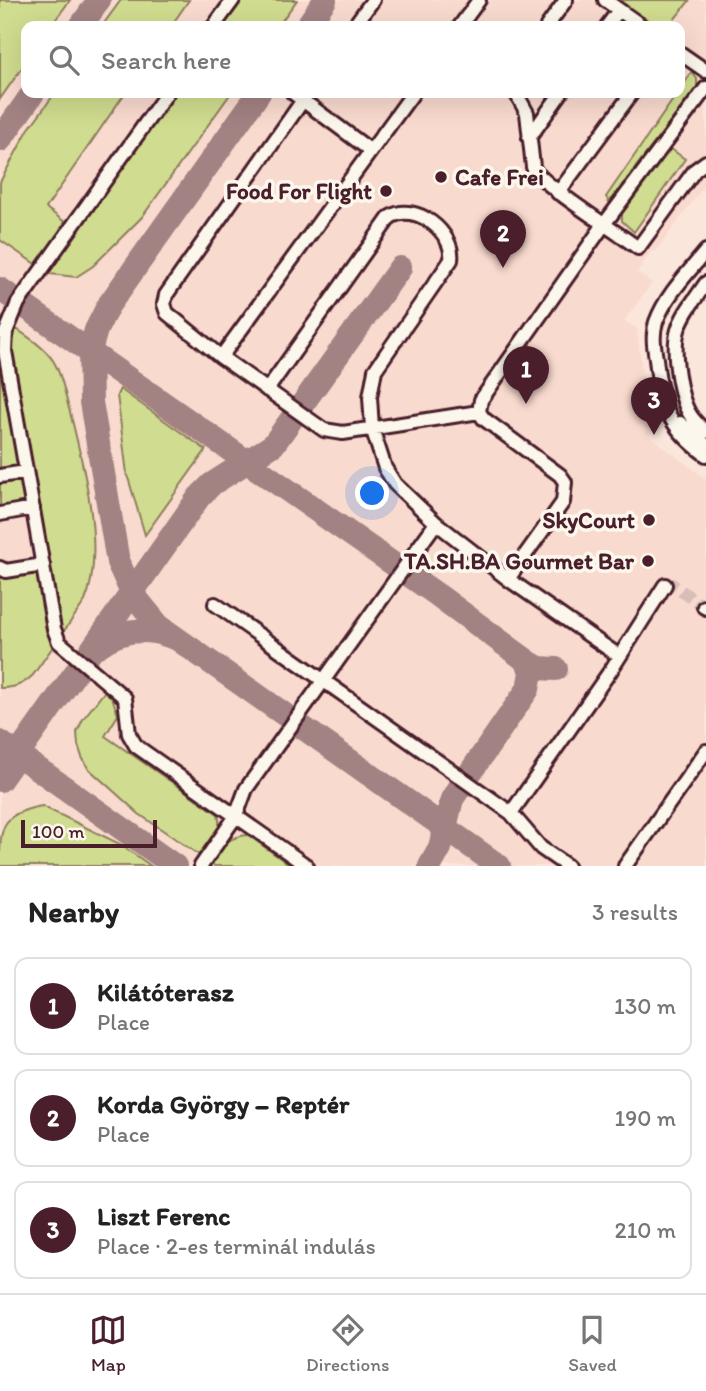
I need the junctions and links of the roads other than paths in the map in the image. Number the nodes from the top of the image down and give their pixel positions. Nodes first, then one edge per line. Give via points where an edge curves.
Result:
1 (233, 0) edge
2 (373, 0) edge
3 (479, 0) edge
4 (566, 0) edge
5 (605, 0) edge
6 (619, 10) junction
7 (218, 21) edge
8 (358, 21) edge
9 (464, 21) edge
10 (551, 21) edge
11 (611, 21) edge
12 (635, 21) edge
13 (685, 56) edge
14 (706, 71) edge
15 (706, 88) edge
16 (164, 98) edge
17 (299, 98) edge
18 (305, 98) edge
19 (409, 98) edge
20 (519, 98) edge
21 (557, 98) edge
22 (628, 98) edge
23 (550, 108) junction
24 (525, 109) junction
25 (530, 138) junction
26 (371, 151) junction
27 (706, 162) edge
28 (558, 193) junction
29 (605, 223) junction
30 (706, 251) edge
31 (706, 263) edge
32 (706, 283) edge
33 (221, 357) junction
34 (267, 390) junction
35 (480, 412) junction
36 (372, 428) junction
37 (706, 432) edge
38 (706, 445) edge
39 (706, 456) edge
40 (26, 472) junction
41 (0, 476) edge
42 (33, 508) junction
43 (0, 514) edge
44 (436, 523) junction
45 (43, 565) junction
46 (0, 568) edge
47 (508, 579) junction
48 (664, 585) dead end
49 (215, 604) dead end
50 (619, 656) junction
51 (323, 680) junction
52 (706, 751) edge
53 (511, 813) junction
54 (236, 816) junction
55 (201, 866) edge
56 (307, 866) edge
57 (567, 866) edge
58 (625, 866) edge

1 - 7 street
2 - 8 street
3 - 9 street
4 - 10 street
5 - 6 street
6 - 11 street
6 - 12 street
13 - 14 street
15 - 29 street
16 - 40 street via 11,317 5,351
17 - 33 street via 164,300 169,316
18 - 26 street
19 - 26 street
20 - 24 street
21 - 23 street
22 - 28 street
23 - 24 street
23 - 25 street
24 - 25 street
25 - 28 street via 534,171
26 - 33 street
27 - 29 street via 695,170 638,248
28 - 29 street
29 - 35 street via 489,385
30 - 39 street via 670,295 654,337 659,387 669,417 683,437
31 - 38 street via 668,312 659,346 674,414
32 - 37 street via 682,320 675,344 686,408
33 - 34 street
34 - 36 street via 324,430 343,433
34 - 36 street via 387,221 396,214 415,213 443,233 451,246 451,260 375,370 370,397
35 - 36 street
35 - 47 street via 565,482 563,502
36 - 44 street via 377,451 395,484
40 - 41 street
40 - 42 street
42 - 43 street
42 - 45 street
44 - 47 street
44 - 51 street
45 - 46 street
45 - 54 street via 56,635 125,698 135,746
47 - 50 street
48 - 50 street
49 - 51 street
50 - 53 street
51 - 53 street
51 - 54 street via 246,789
52 - 58 street
53 - 57 street via 541,848
54 - 55 street
54 - 56 street

